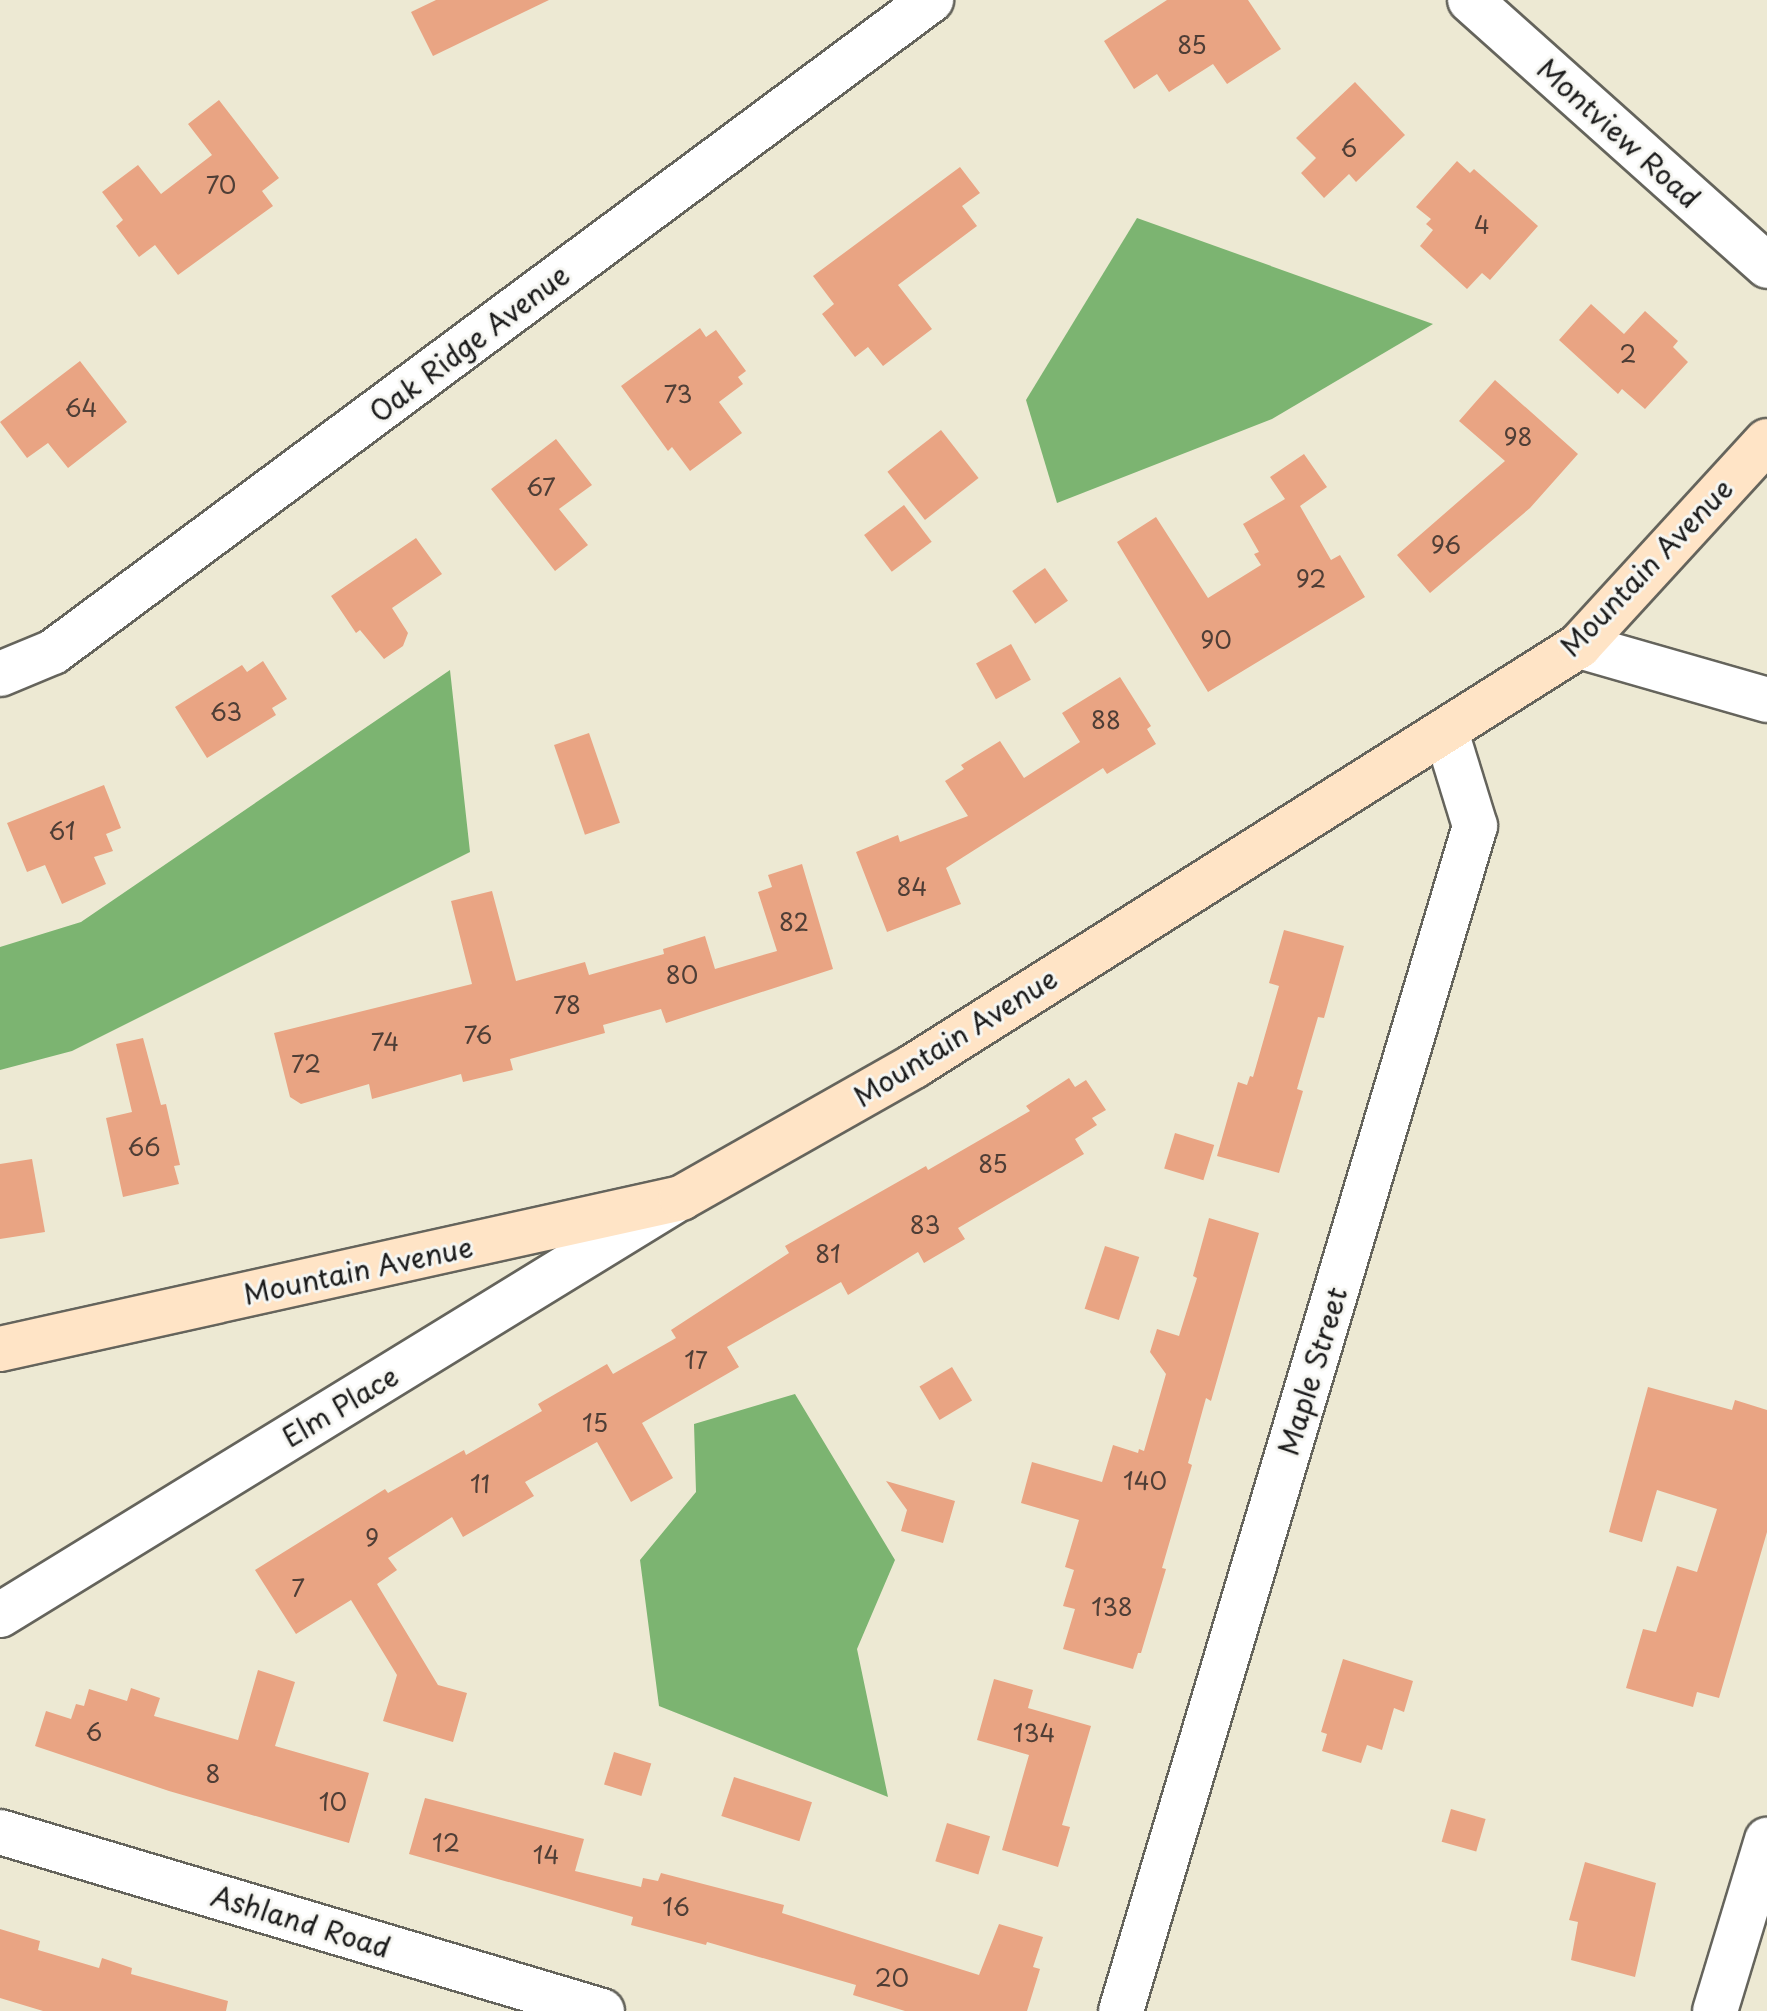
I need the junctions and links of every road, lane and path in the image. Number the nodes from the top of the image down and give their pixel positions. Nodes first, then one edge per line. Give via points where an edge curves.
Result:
1 (931, 0) edge
2 (1470, 0) edge
3 (1767, 266) edge
4 (1767, 441) edge
5 (1579, 646) junction
6 (0, 674) edge
7 (1767, 700) edge
8 (1446, 732) junction
9 (681, 1198) junction
10 (0, 1349) edge
11 (0, 1615) edge
12 (0, 1832) edge
13 (1767, 1840) edge
14 (602, 2011) edge
15 (1121, 2011) edge
16 (1715, 2011) edge

1 - 6 street, Oak Ridge Avenue via 53,652
2 - 3 street, Montview Road
4 - 5 main road, Mountain Avenue
5 - 7 street
5 - 8 main road, Mountain Avenue
8 - 9 main road, Mountain Avenue via 914,1066
8 - 15 street, Maple Street via 1475,826
9 - 10 main road, Mountain Avenue
9 - 11 street, Elm Place
12 - 14 street, Ashland Road
13 - 16 street

